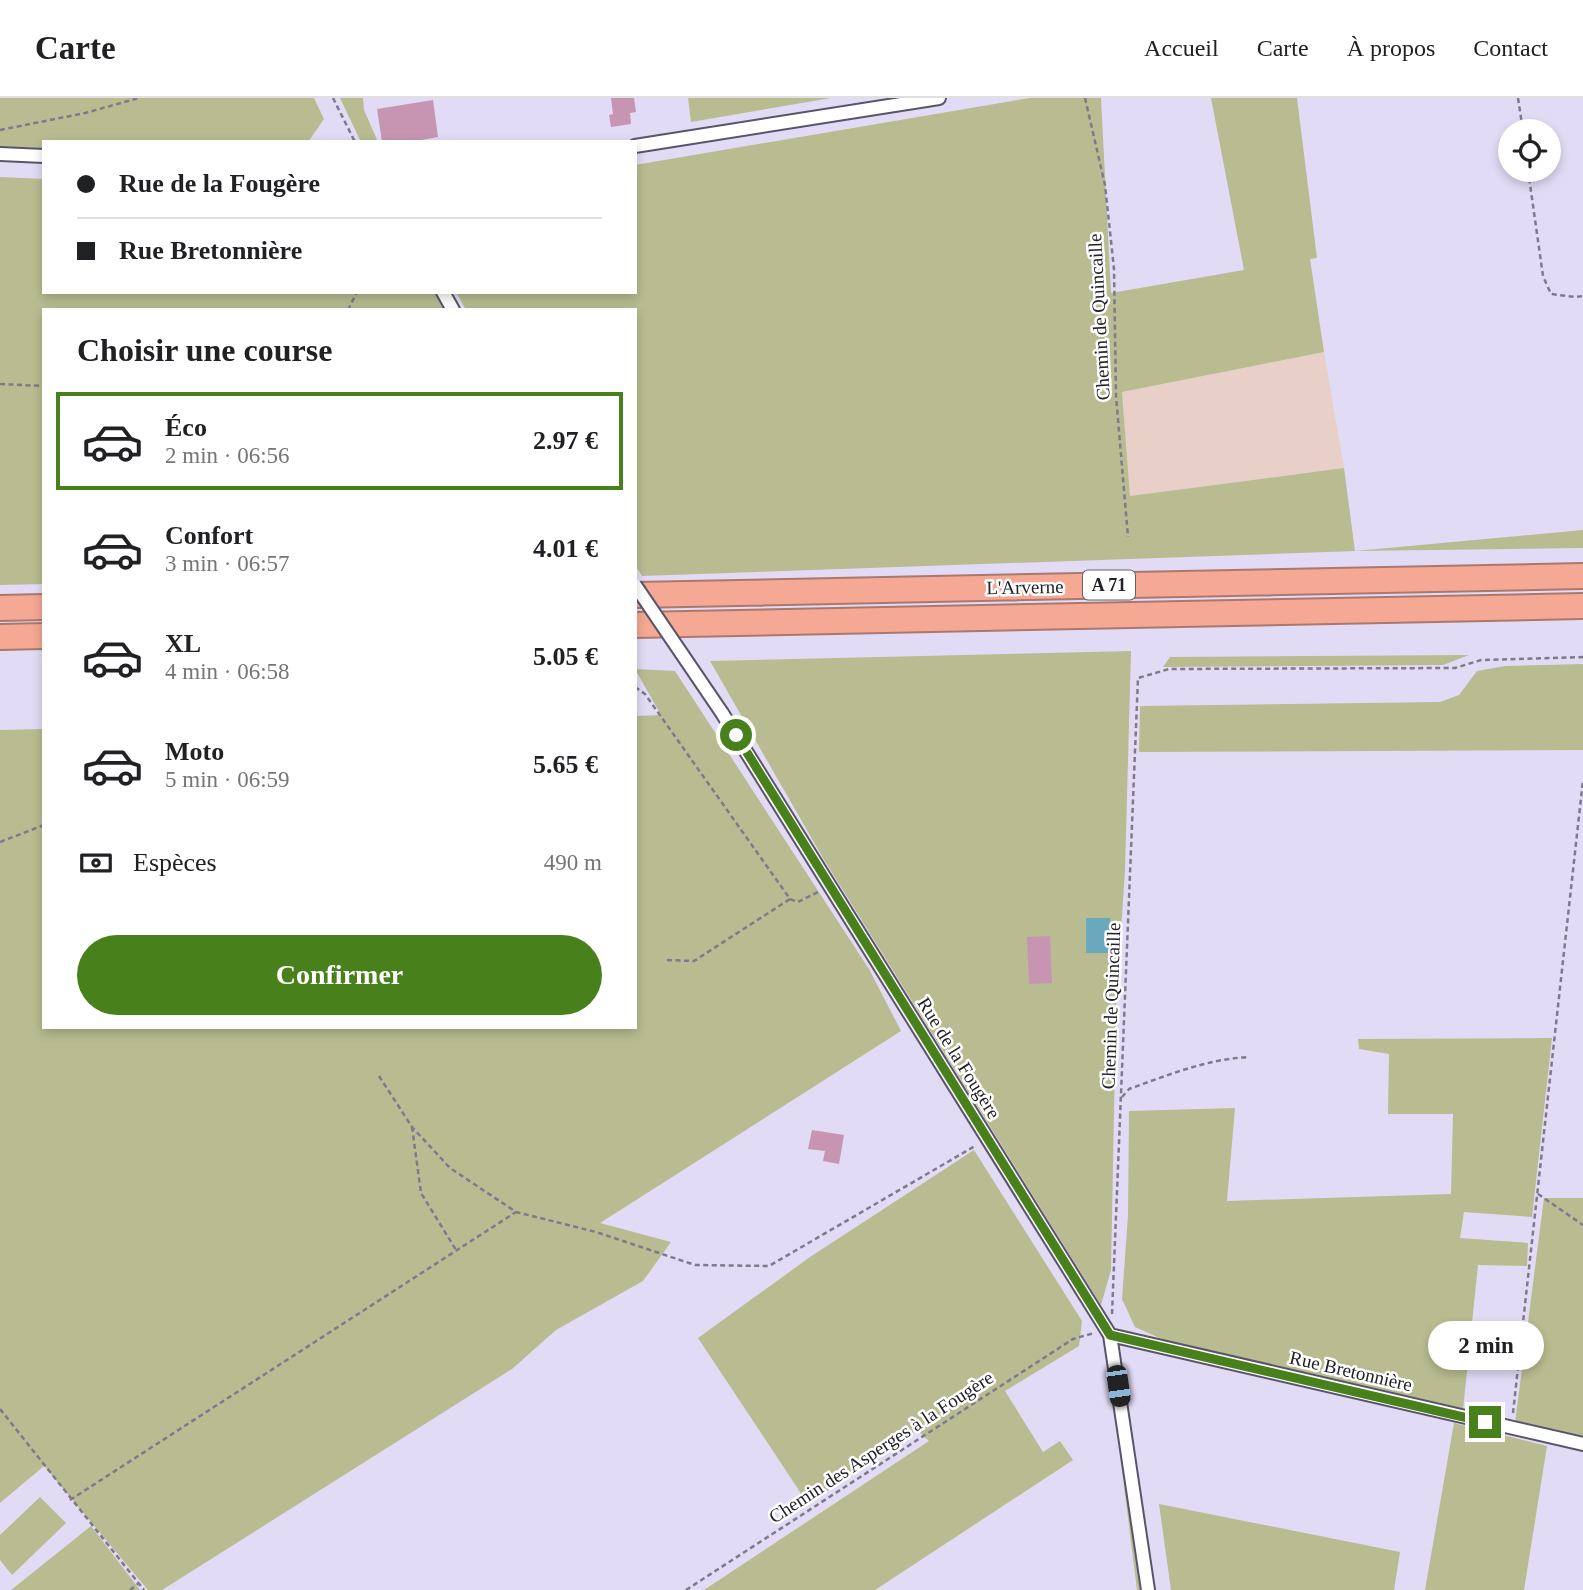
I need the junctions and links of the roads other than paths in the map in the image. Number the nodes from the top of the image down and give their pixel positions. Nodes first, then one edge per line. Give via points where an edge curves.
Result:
1 (939, 98) edge
2 (637, 146) edge
3 (0, 154) edge
4 (42, 156) edge
5 (1583, 576) edge
6 (637, 588) edge
7 (637, 595) edge
8 (1583, 606) edge
9 (42, 607) edge
10 (0, 608) edge
11 (637, 625) edge
12 (42, 636) edge
13 (0, 637) edge
14 (1105, 1338) junction
15 (1583, 1444) edge
16 (1148, 1590) edge

1 - 2 street
3 - 4 street
5 - 7 highway, L'Arverne / A 71
6 - 14 street, Rue de la Fougère, bridge via 722,713
8 - 11 highway, L'Arverne / A 71
9 - 10 highway
12 - 13 highway
14 - 15 street, Rue Bretonnière
14 - 16 street, Rue de la Fougère

